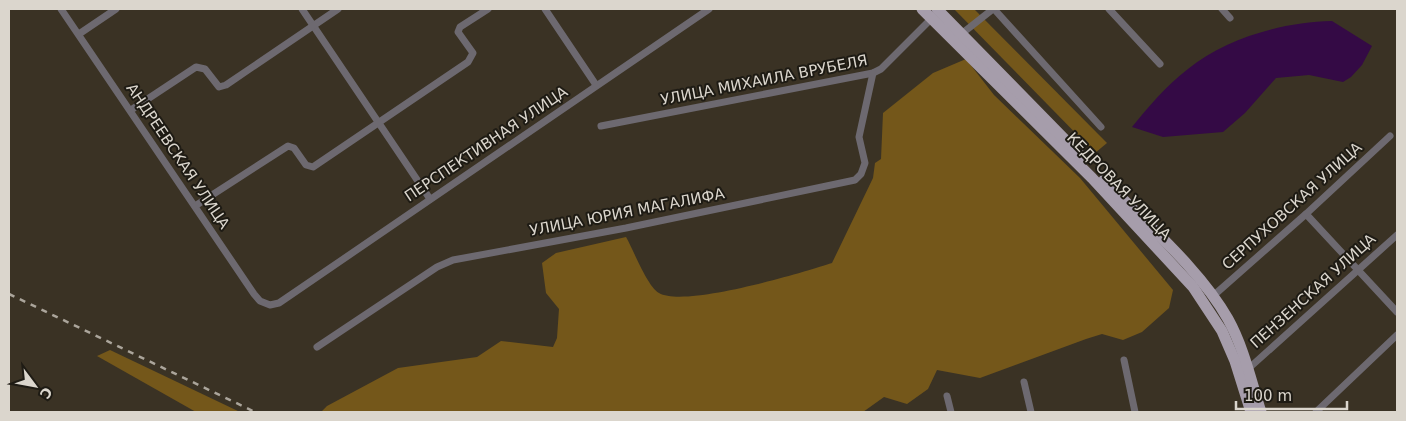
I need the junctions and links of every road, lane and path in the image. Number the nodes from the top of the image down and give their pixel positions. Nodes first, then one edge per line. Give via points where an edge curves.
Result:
1 (61, 9) edge
2 (116, 9) edge
3 (302, 9) edge
4 (338, 9) edge
5 (488, 9) edge
6 (545, 9) edge
7 (710, 9) edge
8 (922, 9) edge
9 (994, 9) edge
10 (1109, 9) edge
11 (1222, 9) edge
12 (936, 13) edge
13 (1230, 18) dead end
14 (313, 26) junction
15 (79, 34) junction
16 (957, 37) junction
17 (1160, 64) dead end
18 (873, 73) junction
19 (596, 85) junction
20 (131, 110) junction
21 (380, 123) junction
22 (601, 126) dead end
23 (1101, 127) dead end
24 (1390, 136) dead end
25 (430, 199) junction
26 (195, 206) junction
27 (1306, 214) junction
28 (1397, 235) edge
29 (1359, 269) junction
30 (1213, 296) junction
31 (279, 303) joint
32 (1397, 312) edge
33 (1397, 335) edge
34 (317, 347) dead end
35 (1124, 360) dead end
36 (1248, 369) junction
37 (1024, 382) dead end
38 (947, 396) dead end
39 (951, 412) edge
40 (1031, 412) edge
41 (1134, 412) edge
42 (1251, 412) edge
43 (1261, 412) edge
44 (1316, 412) edge

1 - 15 street, АНДРЕЕВСКАЯ УЛИЦА
2 - 15 street
3 - 14 street
4 - 14 street
5 - 21 street via 460,27 458,32 473,53 468,62
6 - 19 street
7 - 19 street, ПЕРСПЕКТИВНАЯ УЛИЦА
8 - 12 main road, КЕДРОВАЯ УЛИЦА
9 - 16 street
9 - 23 street, КЕДРОВАЯ УЛИЦА
10 - 17 street
11 - 13 street
12 - 16 main road, КЕДРОВАЯ УЛИЦА
12 - 18 street, УЛИЦА МИХАИЛА ВРУБЕЛЯ via 881,69
14 - 20 street via 226,85 219,87 206,69 196,67
14 - 21 street
15 - 20 street, АНДРЕЕВСКАЯ УЛИЦА
16 - 30 main road, КЕДРОВАЯ УЛИЦА via 1169,247
16 - 42 main road, КЕДРОВАЯ УЛИЦА via 1193,287 1222,331
18 - 22 street, УЛИЦА МИХАИЛА ВРУБЕЛЯ
18 - 34 street, УЛИЦА ЮРИЯ МАГАЛИФА via 859,137 865,163 855,180 453,260 437,267
19 - 25 street, ПЕРСПЕКТИВНАЯ УЛИЦА
20 - 26 street, АНДРЕЕВСКАЯ УЛИЦА
21 - 25 street
21 - 26 street via 312,167 306,166 294,148 288,146
24 - 27 street, СЕРПУХОВСКАЯ УЛИЦА
25 - 31 street, ПЕРСПЕКТИВНАЯ УЛИЦА
26 - 31 street, АНДРЕЕВСКАЯ УЛИЦА via 260,301 270,305
27 - 29 street
27 - 30 street, СЕРПУХОВСКАЯ УЛИЦА
28 - 29 street, ПЕНЗЕНСКАЯ УЛИЦА
29 - 32 street
29 - 36 street, ПЕНЗЕНСКАЯ УЛИЦА
30 - 36 main road, КЕДРОВАЯ УЛИЦА via 1228,320
33 - 44 street
35 - 41 street
36 - 43 main road, КЕДРОВАЯ УЛИЦА
37 - 40 street
38 - 39 street

